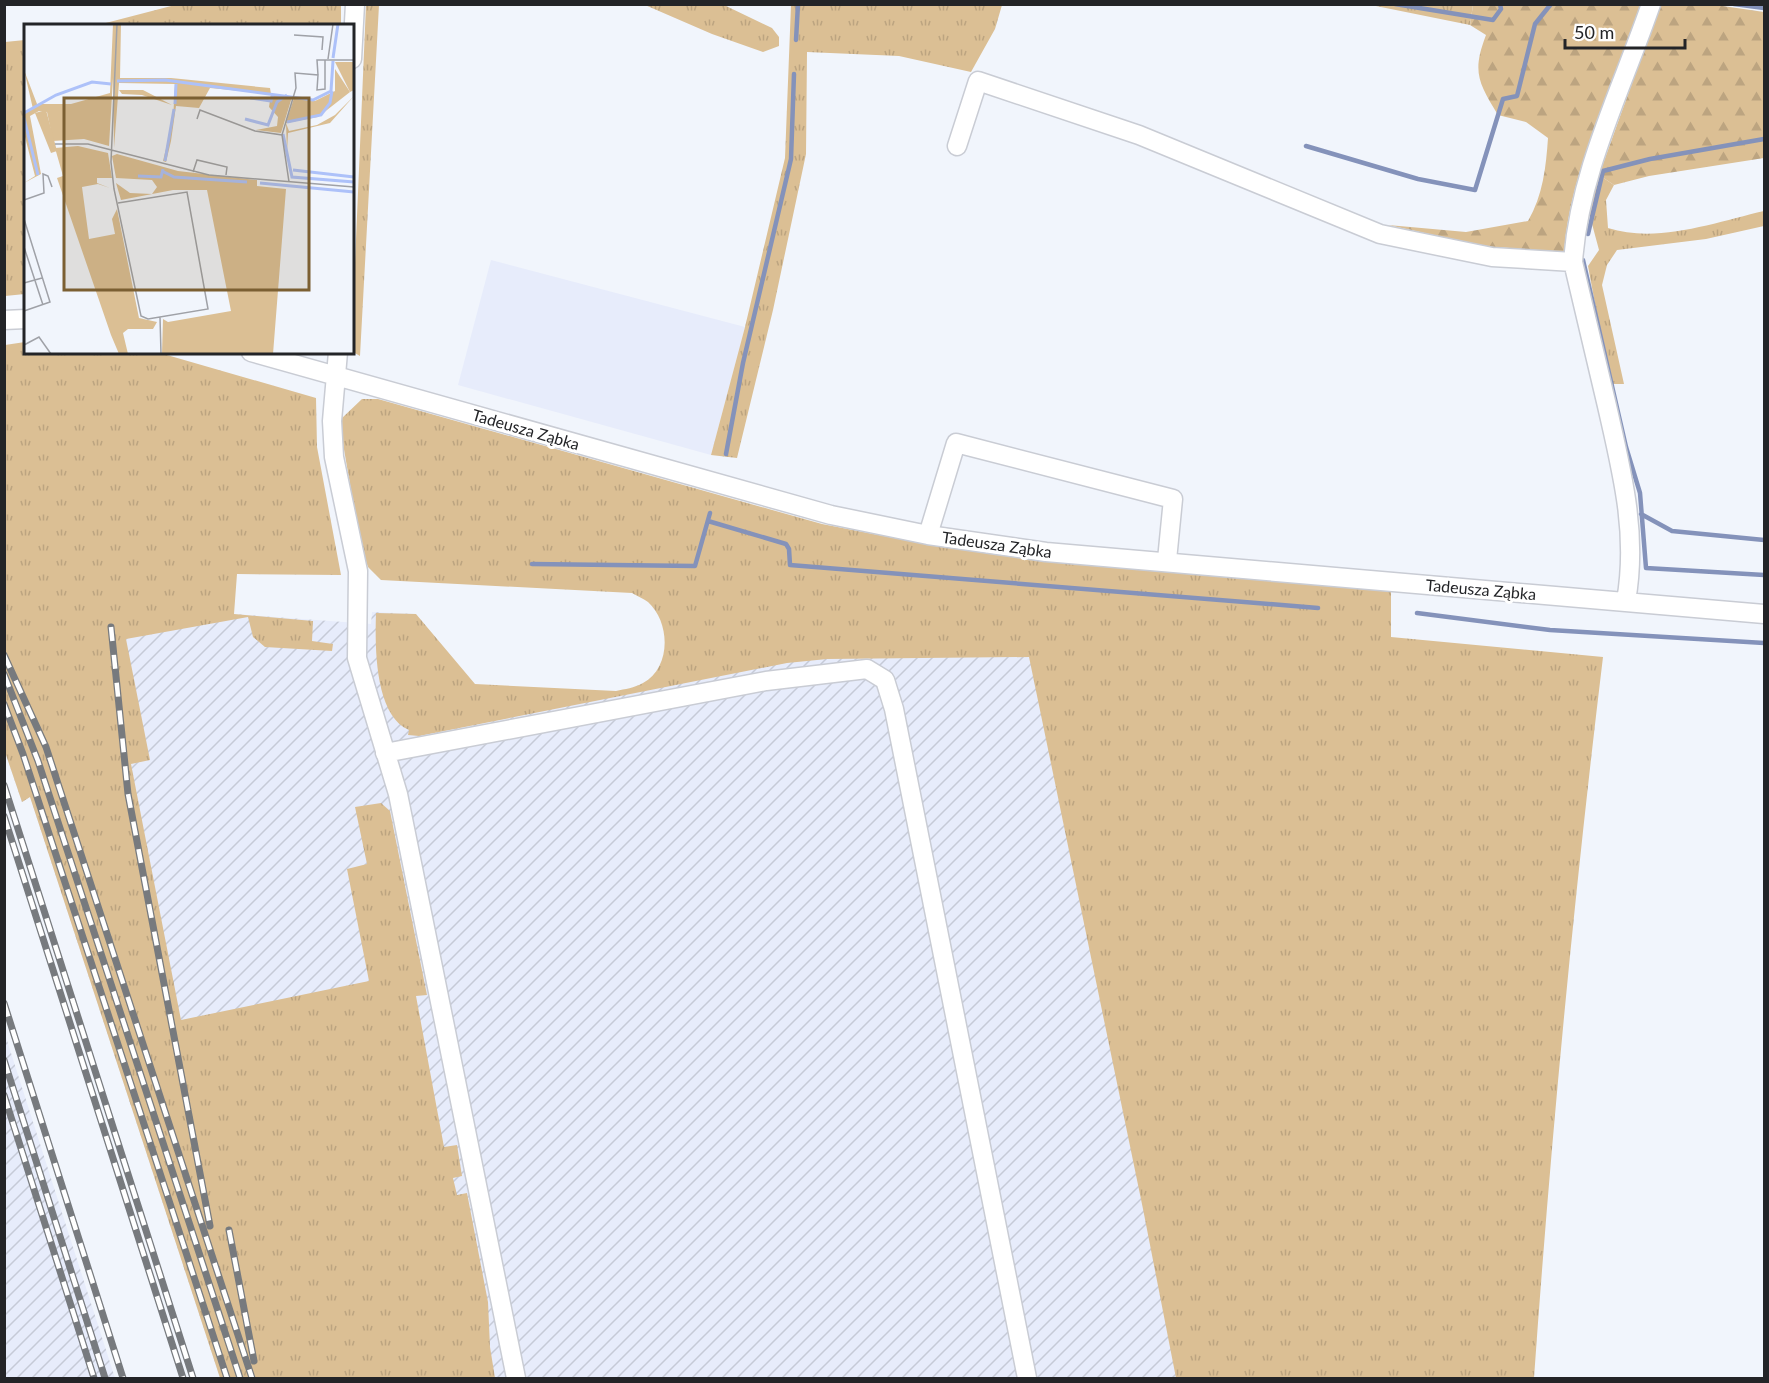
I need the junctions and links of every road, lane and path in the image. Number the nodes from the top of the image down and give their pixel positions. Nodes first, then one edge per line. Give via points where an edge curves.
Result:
1 (355, 4) edge
2 (1651, 4) edge
3 (354, 24) edge
4 (957, 146) dead end
5 (1573, 262) junction
6 (24, 319) edge
7 (4, 320) edge
8 (258, 354) edge
9 (338, 354) edge
10 (337, 377) junction
11 (928, 535) junction
12 (1167, 560) junction
13 (1626, 602) junction
14 (1764, 614) edge
15 (385, 753) junction
16 (516, 1378) edge
17 (1027, 1378) edge

1 - 3 street
2 - 5 street via 1585,184
4 - 5 street via 978,81 1139,135 1380,234 1492,257
5 - 13 street via 1631,521 1631,574
6 - 7 street
8 - 10 street, Tadeusza Ząbka
9 - 10 street
10 - 11 street, Tadeusza Ząbka via 831,515
10 - 15 street via 332,421 334,457 358,571 357,658
11 - 12 street, Tadeusza Ząbka via 1046,552
11 - 12 street via 956,443 1173,499
12 - 13 street, Tadeusza Ząbka
13 - 14 street, Tadeusza Ząbka
15 - 16 street via 398,794
15 - 17 street via 766,681 867,669 885,680

